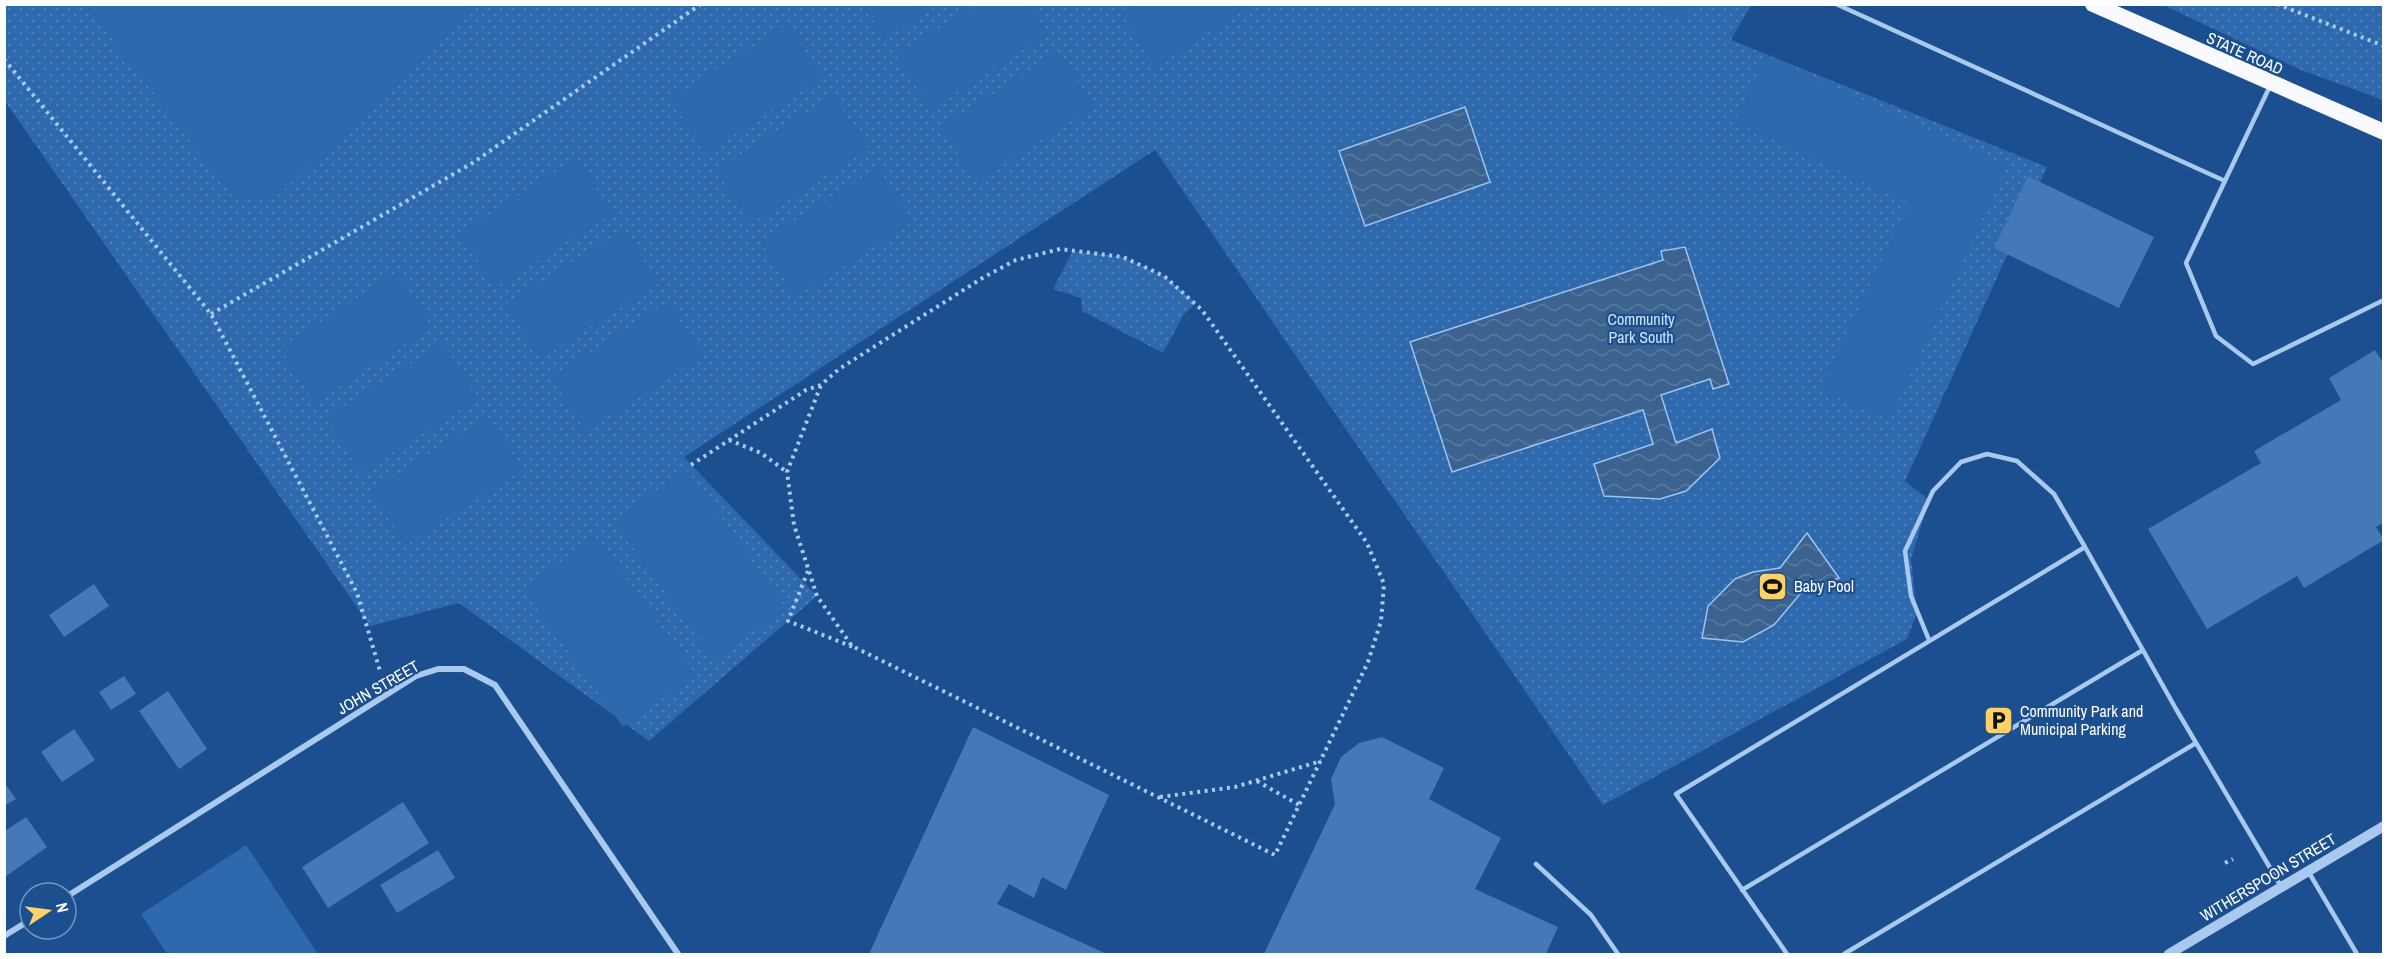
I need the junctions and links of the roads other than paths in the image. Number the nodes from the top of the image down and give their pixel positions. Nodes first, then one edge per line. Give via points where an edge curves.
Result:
1 (1836, 4) edge
2 (2093, 4) edge
3 (2271, 84) junction
4 (2384, 132) edge
5 (2225, 181) junction
6 (2384, 300) edge
7 (2085, 547) junction
8 (1929, 640) junction
9 (2144, 650) junction
10 (2196, 743) junction
11 (2384, 826) edge
12 (1536, 864) dead end
13 (2308, 871) junction
14 (2282, 888) junction
15 (78, 889) edge
16 (1743, 890) junction
17 (18, 927) edge
18 (4, 936) edge
19 (678, 954) edge
20 (1618, 954) edge
21 (1787, 954) edge
22 (1844, 954) edge
23 (2169, 954) edge
24 (2357, 954) edge

1 - 5 lane
2 - 3 highway, STATE ROAD
3 - 4 highway, STATE ROAD
3 - 5 lane
5 - 6 lane via 2186,263 2216,336 2253,364
7 - 8 lane
7 - 8 lane via 2054,494 2017,461 1987,454 1961,462 1933,491 1905,551 1911,596
7 - 9 lane
8 - 16 lane via 1676,794
9 - 10 lane
9 - 16 lane
10 - 14 lane
10 - 22 lane
11 - 13 street, WITHERSPOON STREET
12 - 20 lane via 1591,915
13 - 14 street, WITHERSPOON STREET
13 - 24 lane
14 - 23 street, WITHERSPOON STREET
15 - 19 street, JOHN STREET via 416,676 438,669 464,669 495,686
16 - 21 lane
17 - 18 street

